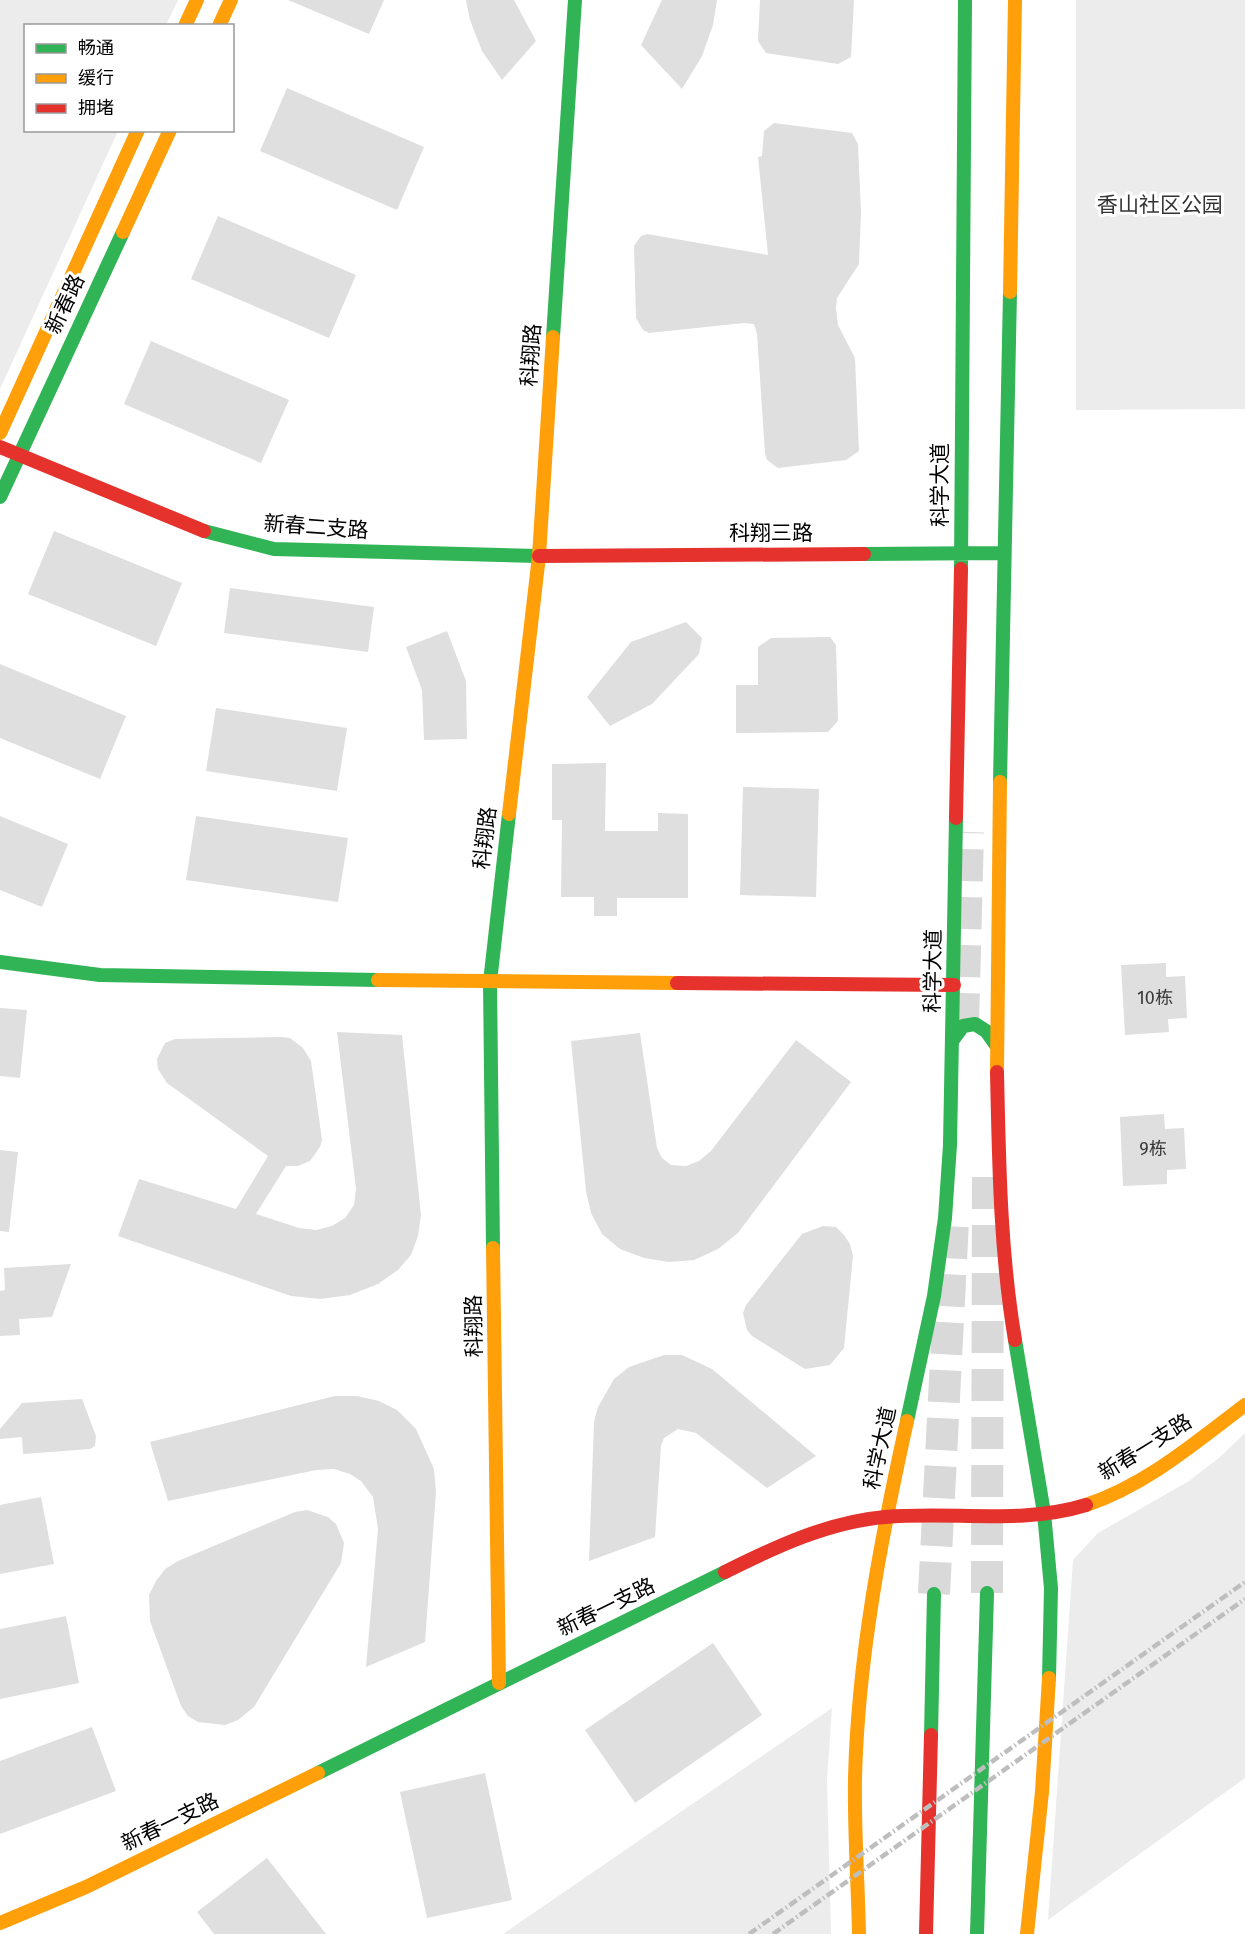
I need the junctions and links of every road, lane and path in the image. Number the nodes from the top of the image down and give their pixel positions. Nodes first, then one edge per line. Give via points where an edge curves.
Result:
1 (197, 0) edge
2 (231, 0) edge
3 (575, 0) edge
4 (965, 0) edge
5 (1016, 0) edge
6 (186, 24) edge
7 (220, 24) edge
8 (137, 132) edge
9 (169, 132) edge
10 (0, 433) edge
11 (0, 447) edge
12 (18, 454) junction
13 (0, 497) edge
14 (961, 553) junction
15 (1004, 553) junction
16 (539, 556) junction
17 (0, 962) edge
18 (490, 982) junction
19 (954, 985) junction
20 (952, 1041) junction
21 (996, 1045) junction
22 (1245, 1405) edge
23 (1044, 1513) junction
24 (886, 1517) junction
25 (987, 1593) tunnel mouth
26 (934, 1594) tunnel mouth
27 (499, 1683) junction
28 (0, 1923) edge
29 (859, 1934) edge
30 (926, 1934) edge
31 (977, 1934) edge
32 (1027, 1934) edge

1 - 6 main road
2 - 7 main road
3 - 16 main road, 科翔路
4 - 14 main road, 科学大道
5 - 15 main road
8 - 10 main road, 新春路
9 - 12 main road, 新春路
11 - 12 main road, 新春二支路
12 - 13 main road, 新春路
12 - 16 main road, 新春二支路 via 213,535 274,549
14 - 15 main road, 科翔三路
14 - 16 main road, 科翔三路
14 - 19 main road, 科学大道
15 - 21 main road
16 - 18 main road, 科翔路
17 - 18 main road via 100,975
18 - 19 main road
18 - 27 main road, 科翔路
19 - 20 main road, 科学大道
20 - 21 main road via 960,1028 980,1025
20 - 24 main road, 科学大道 via 945,1218 934,1296
21 - 23 main road via 1006,1289
22 - 23 main road, 新春一支路 via 1126,1488 1084,1506
23 - 24 main road, 新春一支路
23 - 32 main road via 1051,1588 1049,1675
24 - 27 main road, 新春一支路 via 853,1521 797,1539
24 - 29 main road, 科学大道 via 860,1702 855,1779
25 - 31 main road
26 - 30 main road
27 - 28 main road, 新春一支路 via 86,1887

